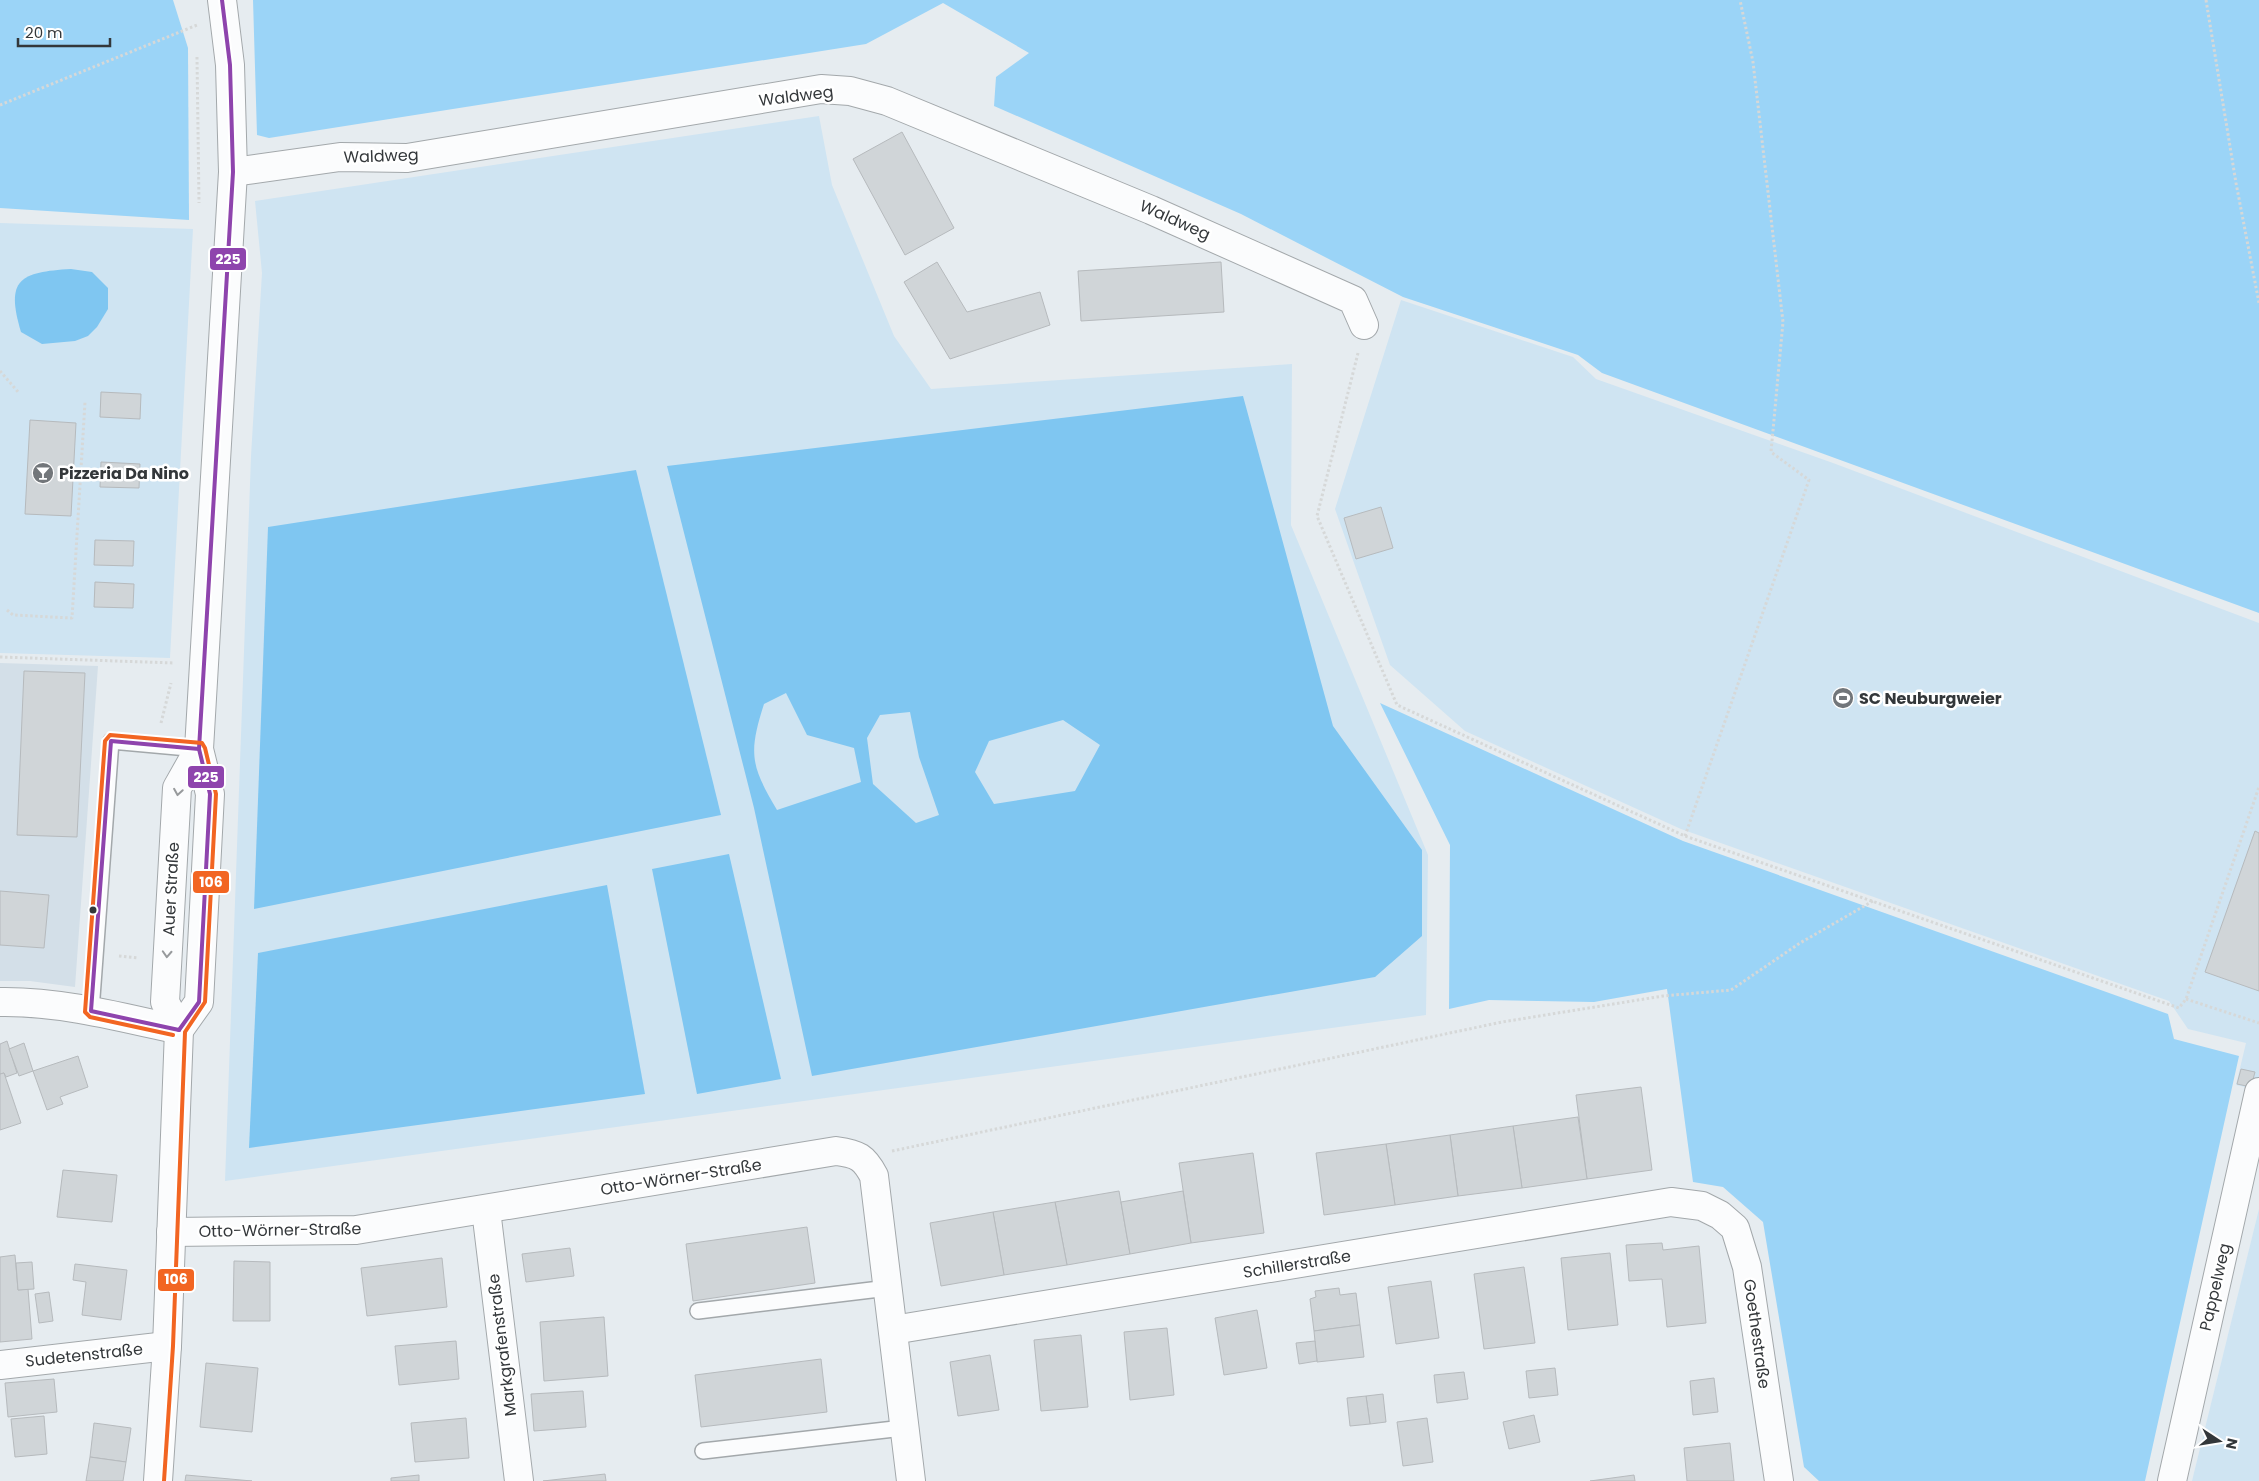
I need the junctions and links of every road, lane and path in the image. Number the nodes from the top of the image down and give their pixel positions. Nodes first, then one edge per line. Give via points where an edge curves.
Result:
1 (222, 0) edge
2 (1740, 0) edge
3 (2206, 0) edge
4 (195, 16) dead end
5 (197, 25) junction
6 (197, 34) dead end
7 (197, 54) dead end
8 (0, 105) edge
9 (233, 172) junction
10 (199, 210) dead end
11 (2259, 303) edge
12 (1364, 325) joint
13 (0, 371) edge
14 (19, 393) dead end
15 (85, 402) dead end
16 (7, 610) dead end
17 (176, 654) dead end
18 (0, 657) edge
19 (176, 664) junction
20 (174, 672) dead end
21 (172, 681) dead end
22 (156, 744) junction
23 (199, 749) junction
24 (2259, 787) edge
25 (1685, 836) junction
26 (1873, 901) junction
27 (141, 952) dead end
28 (141, 959) dead end
29 (2186, 999) junction
30 (0, 1002) edge
31 (91, 1011) junction
32 (2259, 1023) edge
33 (180, 1030) junction
34 (2259, 1092) edge
35 (866, 1162) junction
36 (1702, 1206) joint
37 (486, 1210) junction
38 (171, 1232) junction
39 (888, 1288) junction
40 (698, 1311) dead end
41 (893, 1330) junction
42 (167, 1346) junction
43 (0, 1365) edge
44 (904, 1428) junction
45 (703, 1451) dead end
46 (158, 1481) edge
47 (519, 1481) edge
48 (910, 1481) edge
49 (1779, 1481) edge
50 (2172, 1481) edge

1 - 9 street via 230,65
2 - 25 path via 1753,62 1783,322 1771,452 1809,480
3 - 11 path
4 - 5 path
5 - 6 path
5 - 8 path
7 - 10 path
9 - 12 street, Waldweg via 340,157 407,158 821,90 850,91 887,101 1142,206 1353,300
9 - 23 street
12 - 25 path via 1316,516 1397,705
13 - 14 path
15 - 16 path via 72,618 13,616
17 - 19 path
18 - 19 path
19 - 20 path
21 - 22 path
22 - 23 lane
22 - 31 lane via 112,740
23 - 33 street via 210,794 201,967 198,1002
24 - 29 path
25 - 26 path
26 - 29 path via 2179,1008
26 - 35 path via 1800,943 1731,990 1663,996 1502,1022 890,1151
27 - 28 path
29 - 32 path
30 - 31 street
31 - 33 street
33 - 38 street
34 - 50 street, Pappelweg
35 - 37 street, Otto-Wörner-Straße via 852,1153 836,1151
35 - 39 street via 874,1176
36 - 41 street, Schillerstraße via 1671,1202
36 - 49 street, Goethestraße via 1735,1228 1747,1267
37 - 38 street, Otto-Wörner-Straße via 356,1230
37 - 47 street, Markgrafenstraße
38 - 42 street
39 - 40 lane
39 - 41 street
41 - 44 street
42 - 43 street, Sudetenstraße
42 - 46 street
44 - 45 lane
44 - 48 street

